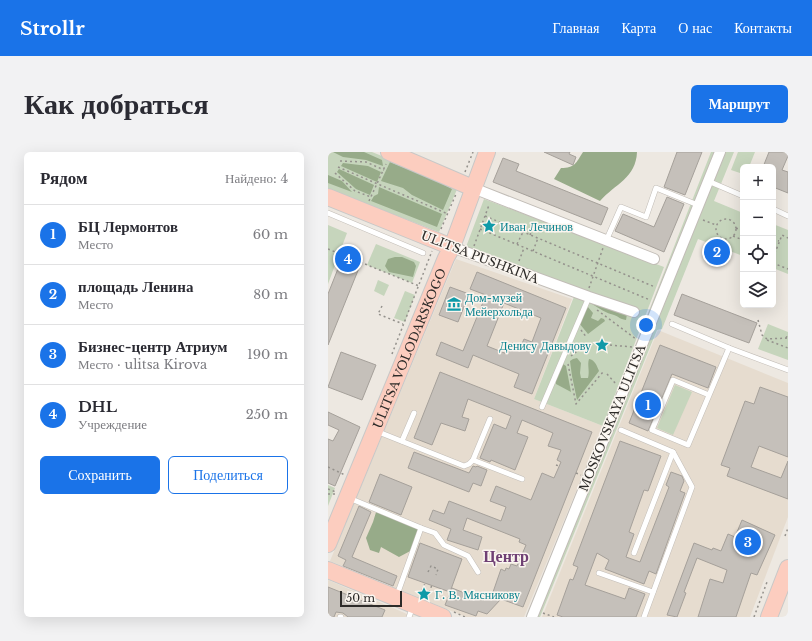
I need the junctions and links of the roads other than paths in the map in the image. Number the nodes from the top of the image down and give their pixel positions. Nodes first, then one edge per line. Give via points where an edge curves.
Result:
1 (487, 152) edge
2 (720, 152) edge
3 (394, 155) edge
4 (708, 181) junction
5 (467, 186) junction
6 (740, 195) edge
7 (328, 197) edge
8 (698, 205) junction
9 (776, 210) edge
10 (343, 211) junction
11 (328, 213) edge
12 (788, 216) edge
13 (606, 241) junction
14 (452, 247) junction
15 (423, 253) dead end
16 (654, 259) dead end
17 (587, 297) junction
18 (634, 312) dead end
19 (672, 324) dead end
20 (729, 348) junction
21 (788, 370) edge
22 (708, 395) junction
23 (542, 406) dead end
24 (414, 413) dead end
25 (490, 419) dead end
26 (375, 430) junction
27 (621, 430) dead end
28 (402, 441) junction
29 (673, 452) junction
30 (473, 460) junction
31 (522, 479) dead end
32 (348, 497) junction
33 (421, 528) junction
34 (328, 544) edge
35 (634, 553) dead end
36 (328, 570) edge
37 (478, 572) dead end
38 (599, 573) dead end
39 (787, 575) edge
40 (653, 592) junction
41 (396, 598) junction
42 (418, 606) edge
43 (533, 613) edge
44 (443, 617) edge
45 (644, 617) edge
46 (769, 617) edge

1 - 5 main road, ULITSA VOLODARSKOGO
2 - 4 street, MOSKOVSKAYA ULITSA
3 - 5 main road
4 - 6 lane
4 - 8 street, MOSKOVSKAYA ULITSA
5 - 13 street
5 - 14 main road, ULITSA VOLODARSKOGO
7 - 10 main road, ULITSA PUSHKINA
8 - 13 lane via 656,188 646,217 621,207
8 - 43 street, MOSKOVSKAYA ULITSA
9 - 12 lane
10 - 11 lane
10 - 14 main road, ULITSA PUSHKINA
10 - 15 lane
13 - 16 street
14 - 17 street, ULITSA PUSHKINA
14 - 26 main road, ULITSA VOLODARSKOGO
17 - 18 street, ULITSA PUSHKINA
17 - 23 lane
19 - 20 lane
20 - 21 lane
20 - 22 lane
22 - 22 lane via 688,445 652,430 673,380
24 - 28 lane
25 - 30 lane
26 - 28 lane
26 - 32 main road, ULITSA VOLODARSKOGO
27 - 29 lane
28 - 30 lane via 464,466
29 - 35 lane
29 - 40 lane via 692,487
30 - 31 lane
32 - 33 lane
32 - 34 main road, ULITSA VOLODARSKOGO
33 - 37 lane via 435,533 444,545 468,556
33 - 41 lane
36 - 41 main road
38 - 40 lane
39 - 46 main road
40 - 45 lane
41 - 42 main road
42 - 44 main road

